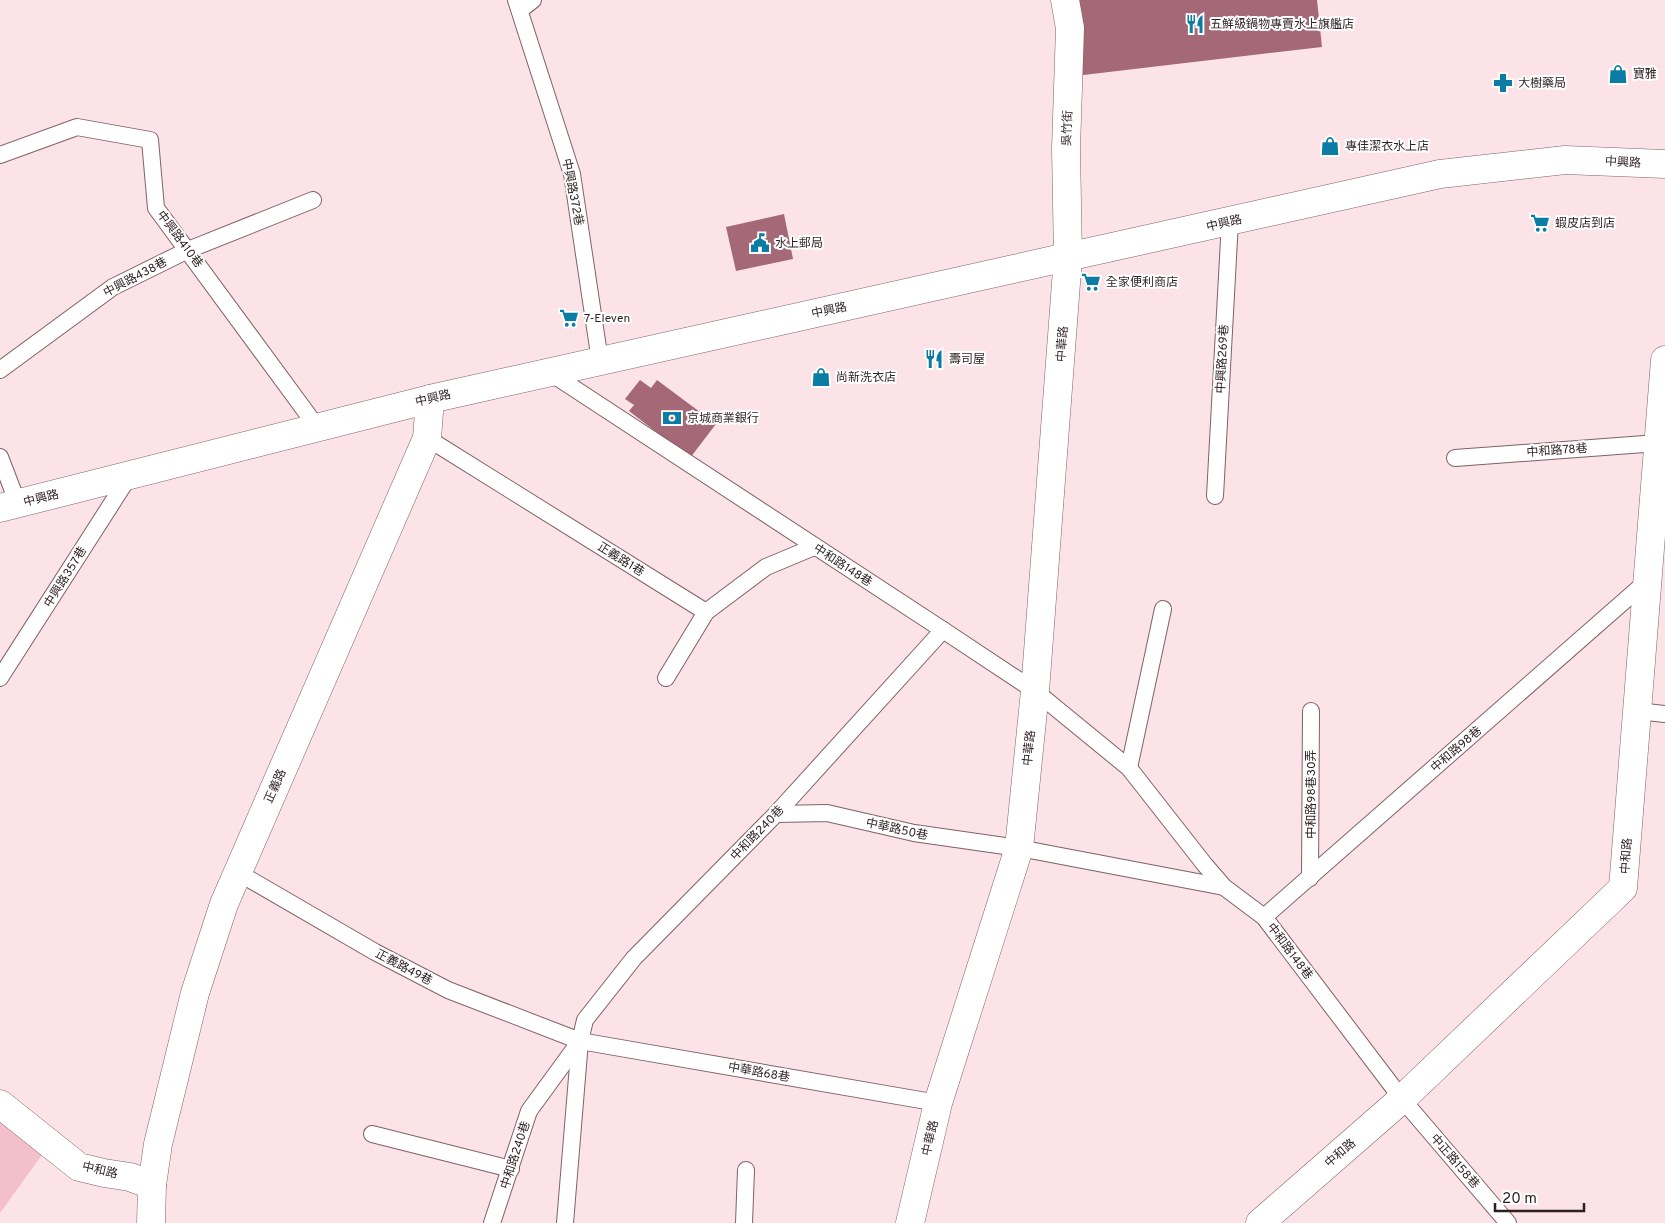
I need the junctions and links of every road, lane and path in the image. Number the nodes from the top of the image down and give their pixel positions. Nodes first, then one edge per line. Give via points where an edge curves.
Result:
1 (533, 0) edge
2 (1065, 0) edge
3 (518, 5) edge
4 (0, 155) edge
5 (1665, 164) edge
6 (313, 200) dead end
7 (1230, 221) junction
8 (188, 250) junction
9 (1068, 257) junction
10 (1665, 360) edge
11 (600, 361) junction
12 (0, 370) edge
13 (549, 372) junction
14 (430, 399) junction
15 (318, 427) junction
16 (428, 438) junction
17 (1658, 443) junction
18 (0, 457) edge
19 (1455, 458) dead end
20 (130, 475) junction
21 (1214, 496) dead end
22 (9, 506) edge
23 (814, 547) junction
24 (1648, 581) junction
25 (1163, 609) dead end
26 (706, 612) junction
27 (943, 630) junction
28 (0, 678) edge
29 (666, 678) dead end
30 (1035, 692) junction
31 (1311, 711) dead end
32 (1637, 711) junction
33 (1665, 714) edge
34 (1129, 768) junction
35 (776, 814) junction
36 (1019, 848) junction
37 (237, 872) junction
38 (1310, 878) junction
39 (1224, 887) junction
40 (1264, 917) junction
41 (580, 1041) junction
42 (1402, 1099) junction
43 (938, 1103) junction
44 (0, 1104) edge
45 (372, 1134) dead end
46 (510, 1169) junction
47 (746, 1170) dead end
48 (152, 1185) junction
49 (151, 1223) edge
50 (492, 1223) edge
51 (565, 1223) edge
52 (744, 1223) edge
53 (910, 1223) edge
54 (1260, 1223) edge
55 (1508, 1223) edge

1 - 3 lane
2 - 9 street, 吳竹街 via 1070,28 1066,148
3 - 11 lane, 中興路372巷 via 572,174
4 - 8 lane, 中興路410巷 via 77,128 150,140 156,208
5 - 7 street, 中興路 via 1565,160 1440,174
6 - 8 lane, 中興路438巷
7 - 9 street, 中興路
7 - 21 lane, 中興路269巷
8 - 12 lane, 中興路438巷 via 113,286
8 - 15 lane, 中興路410巷
9 - 11 street, 中興路
9 - 30 street, 中華路
10 - 17 street, 中和路
11 - 13 street, 中興路
13 - 14 street, 中興路
13 - 23 lane, 中和路148巷
14 - 15 street, 中興路
14 - 16 street, 正義路
15 - 20 street, 中興路
16 - 26 lane, 正義路1巷
16 - 37 street, 正義路
17 - 19 lane, 中和路78巷
17 - 24 street, 中和路
18 - 22 lane
20 - 22 street, 中興路
20 - 28 lane, 中興路357巷
23 - 26 lane via 766,567
23 - 27 lane, 中和路148巷
24 - 32 street, 中和路
24 - 38 lane, 中和路98巷
25 - 34 lane
26 - 29 lane
27 - 30 lane, 中和路148巷
27 - 35 lane, 中和路240巷
30 - 34 lane, 中和路148巷
30 - 36 street, 中華路
31 - 38 lane, 中和路98巷30弄
32 - 33 lane
32 - 42 street, 中和路 via 1624,888
34 - 39 lane, 中和路148巷
35 - 36 lane, 中華路50巷 via 827,813 914,833
35 - 41 lane, 中和路240巷 via 634,958 585,1020
36 - 39 lane, 中華路50巷
36 - 43 street, 中華路
37 - 41 lane, 正義路49巷 via 448,990
37 - 48 street, 正義路 via 195,993 158,1144
38 - 40 lane, 中和路98巷
39 - 40 lane, 中和路148巷
40 - 42 lane, 中和路148巷
41 - 43 lane, 中華路68巷
41 - 46 lane, 中和路240巷 via 528,1111
41 - 51 lane, 中和路240巷
42 - 54 street, 中和路
42 - 55 lane, 中正路158巷
43 - 53 street, 中華路
44 - 48 street, 中和路 via 79,1167 130,1177
45 - 46 lane
46 - 50 lane, 中和路240巷
47 - 52 lane
48 - 49 street

